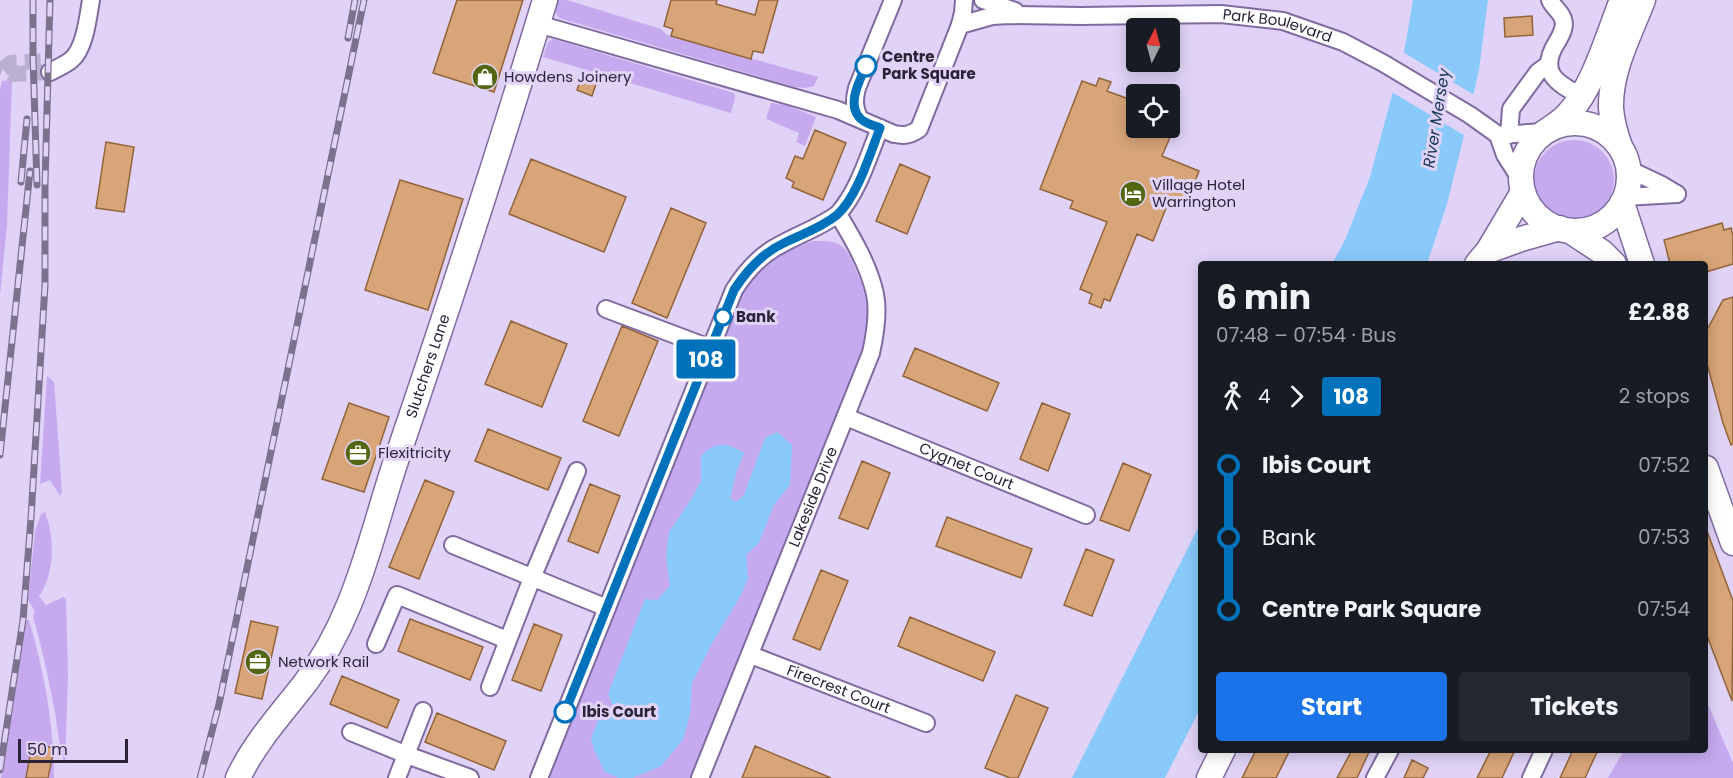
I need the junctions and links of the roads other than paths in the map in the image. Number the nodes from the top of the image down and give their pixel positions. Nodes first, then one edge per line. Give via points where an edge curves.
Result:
1 (91, 0) edge
2 (545, 0) edge
3 (893, 0) edge
4 (964, 0) edge
5 (983, 0) edge
6 (1550, 0) edge
7 (1622, 0) edge
8 (1643, 0) edge
9 (1164, 8) edge
10 (1027, 15) junction
11 (538, 24) junction
12 (960, 25) junction
13 (1549, 64) junction
14 (53, 66) tunnel mouth
15 (857, 88) junction
16 (1581, 96) junction
17 (802, 100) junction
18 (859, 118) junction
19 (880, 128) junction
20 (1548, 130) junction
21 (1498, 132) junction
22 (1624, 159) junction
23 (1522, 186) junction
24 (1623, 200) junction
25 (838, 214) junction
26 (1565, 230) junction
27 (1482, 258) edge
28 (1611, 261) edge
29 (1641, 261) edge
30 (606, 309) dead end
31 (710, 348) junction
32 (846, 417) junction
33 (577, 471) dead end
34 (1708, 472) edge
35 (1086, 515) dead end
36 (1729, 517) edge
37 (1733, 543) edge
38 (453, 545) dead end
39 (532, 578) junction
40 (607, 608) junction
41 (507, 640) junction
42 (376, 644) dead end
43 (751, 655) junction
44 (490, 687) dead end
45 (423, 711) dead end
46 (926, 723) dead end
47 (351, 732) dead end
48 (1222, 753) edge
49 (1388, 753) edge
50 (1543, 753) edge
51 (407, 755) junction
52 (238, 778) edge
53 (397, 778) edge
54 (470, 778) edge
55 (539, 778) edge
56 (700, 778) edge
57 (1209, 778) edge
58 (1375, 778) edge
59 (1531, 778) edge

1 - 14 street via 77,54 70,61
2 - 11 highway, Slutchers Lane
3 - 15 street
4 - 12 street
5 - 10 street, Park Boulevard
6 - 13 street via 1564,27
7 - 16 highway
8 - 22 highway via 1613,84 1614,129
9 - 10 street, Park Boulevard
9 - 21 street, Park Boulevard via 1283,21 1343,42
10 - 12 street, Park Boulevard via 992,16
11 - 17 street
11 - 52 highway, Slutchers Lane via 348,608 316,667 273,722
12 - 19 street via 919,129 903,136
13 - 16 street via 1553,79
13 - 21 street via 1538,72
15 - 17 street via 837,99
15 - 18 street via 855,109
16 - 20 highway via 1568,114
17 - 18 street
18 - 19 street
19 - 25 street via 854,192
20 - 21 street
20 - 22 highway via 1566,124 1594,127 1611,137
20 - 23 highway via 1524,158
21 - 23 street
22 - 24 highway via 1628,183
22 - 24 street via 1677,194
23 - 26 highway via 1531,208 1543,221
23 - 27 highway
24 - 26 highway via 1615,213 1598,225
24 - 29 highway
25 - 31 street via 770,251 746,271
25 - 32 street, Lakeside Drive via 867,269 876,296 871,354
26 - 27 highway via 1521,239
26 - 28 highway
30 - 31 street
31 - 40 street
32 - 35 street, Cygnet Court
32 - 43 street, Lakeside Drive
33 - 39 street
34 - 36 highway
36 - 37 highway
38 - 39 street
39 - 40 street
39 - 41 street
40 - 55 street
41 - 42 street via 397,595
41 - 44 street
43 - 46 street, Firecrest Court
43 - 56 street, Lakeside Drive
45 - 51 street
47 - 51 street
48 - 57 highway
49 - 58 street
50 - 59 street
51 - 53 street
51 - 54 street

